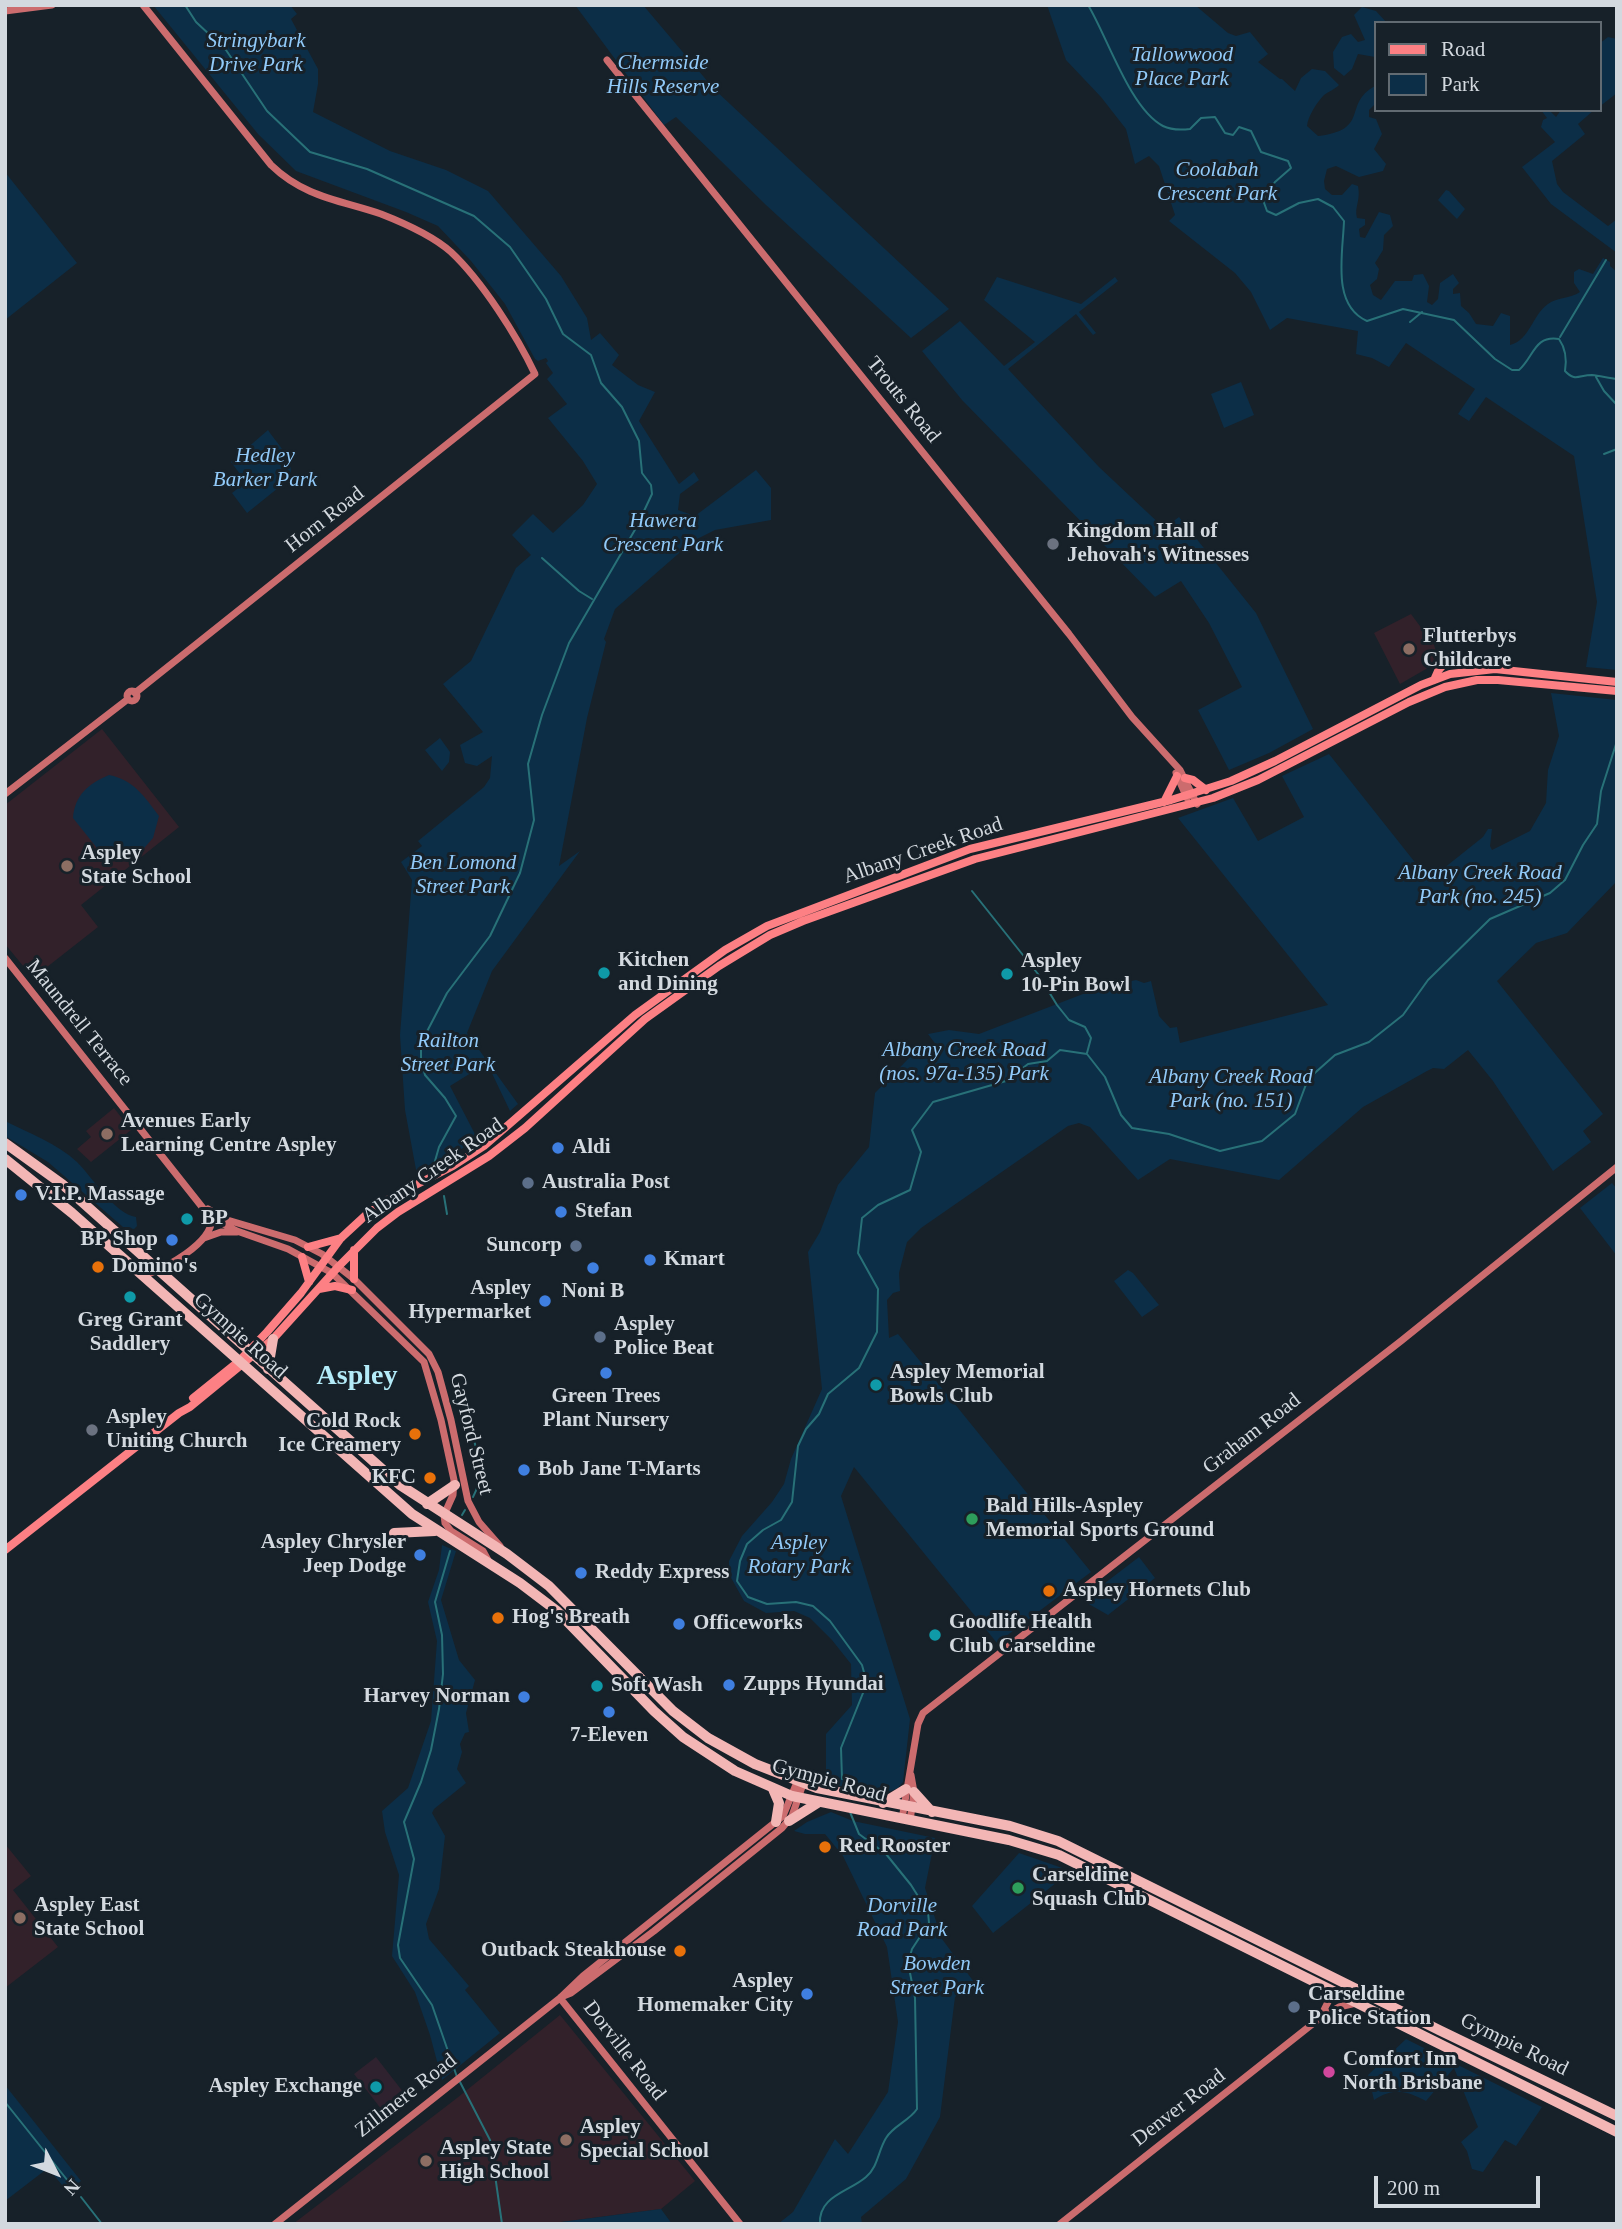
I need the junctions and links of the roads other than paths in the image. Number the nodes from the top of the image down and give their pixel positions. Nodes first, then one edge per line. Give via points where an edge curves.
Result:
1 (52, 5) edge
2 (143, 5) edge
3 (5, 11) edge
4 (607, 60) dead end
5 (1451, 656) dead end
6 (1434, 680) junction
7 (1617, 682) edge
8 (1617, 691) edge
9 (1181, 777) junction
10 (1206, 790) junction
11 (5, 794) edge
12 (1189, 795) junction
13 (1164, 802) junction
14 (1193, 805) junction
15 (5, 958) edge
16 (5, 1143) edge
17 (5, 1159) edge
18 (1617, 1167) edge
19 (62, 1184) junction
20 (52, 1195) junction
21 (205, 1207) junction
22 (212, 1219) junction
23 (237, 1231) junction
24 (204, 1238) junction
25 (341, 1238) junction
26 (308, 1247) junction
27 (354, 1250) junction
28 (302, 1256) junction
29 (326, 1257) junction
30 (320, 1265) junction
31 (336, 1269) junction
32 (157, 1270) junction
33 (143, 1276) junction
34 (354, 1279) junction
35 (309, 1282) junction
36 (319, 1289) junction
37 (352, 1290) junction
38 (273, 1339) junction
39 (251, 1354) junction
40 (241, 1363) junction
41 (268, 1369) junction
42 (455, 1485) junction
43 (427, 1504) junction
44 (444, 1515) junction
45 (436, 1531) junction
46 (394, 1533) dead end
47 (5, 1550) edge
48 (507, 1554) junction
49 (490, 1565) junction
50 (800, 1783) junction
51 (773, 1789) junction
52 (910, 1790) junction
53 (796, 1797) junction
54 (824, 1803) junction
55 (883, 1803) junction
56 (908, 1807) junction
57 (932, 1812) junction
58 (906, 1820) junction
59 (789, 1821) junction
60 (776, 1822) junction
61 (1280, 1951) junction
62 (1275, 1962) junction
63 (1324, 1986) junction
64 (560, 1998) junction
65 (1356, 2003) junction
66 (1320, 2018) junction
67 (1617, 2116) edge
68 (1617, 2132) edge
69 (275, 2224) edge
70 (740, 2224) edge
71 (1060, 2224) edge

1 - 3 street
2 - 11 street, Horn Road via 284,177 309,192 382,215 450,251 498,310 535,374 135,693 135,700 128,699
4 - 9 street, Trouts Road
5 - 6 main road
6 - 7 main road, Albany Creek Road via 1495,669
6 - 10 main road, Albany Creek Road
8 - 14 main road, Albany Creek Road via 1508,680 1453,684 1258,780
9 - 10 main road
9 - 12 street, Trouts Road
9 - 13 main road
10 - 12 main road, Albany Creek Road
12 - 13 main road, Albany Creek Road
12 - 14 street, Trouts Road
13 - 25 main road, Albany Creek Road via 970,849 755,932 635,1015 484,1146 380,1204
14 - 27 main road, Albany Creek Road via 975,859 759,941 645,1019 489,1156 398,1212
15 - 21 street, Maundrell Terrace
16 - 19 highway, Gympie Road
17 - 20 highway, Gympie Road
18 - 52 street, Graham Road via 923,1713
19 - 20 highway
19 - 32 highway, Gympie Road
20 - 33 highway, Gympie Road
21 - 22 street, Maundrell Terrace
21 - 26 street, Maundrell Terrace via 224,1219
22 - 23 street
22 - 24 street
23 - 24 street
23 - 28 street
24 - 32 street
25 - 26 main road
25 - 29 main road, Albany Creek Road
26 - 29 street, Maundrell Terrace
27 - 31 main road, Albany Creek Road
27 - 34 main road
28 - 30 street
28 - 35 main road
29 - 30 main road, Albany Creek Road
29 - 31 street, Maundrell Terrace
30 - 31 street
30 - 35 main road, Albany Creek Road
31 - 34 street, Gayford Street
31 - 36 main road, Albany Creek Road
31 - 37 street, Gayford Street
32 - 33 street
32 - 39 highway, Gympie Road
33 - 40 highway, Gympie Road
34 - 48 street, Gayford Street via 433,1359 468,1501 480,1524
35 - 39 main road, Albany Creek Road
36 - 37 main road
36 - 38 main road, Albany Creek Road
37 - 42 street, Gayford Street via 426,1366
38 - 39 main road, Albany Creek Road
38 - 41 highway
39 - 40 main road
39 - 41 highway, Gympie Road
40 - 45 highway, Gympie Road
40 - 47 main road
41 - 43 highway, Gympie Road
42 - 43 highway
42 - 44 street, Gayford Street
43 - 44 highway, Gympie Road
44 - 48 highway, Gympie Road
44 - 49 street via 447,1528 483,1551
45 - 46 highway
45 - 49 highway, Gympie Road
48 - 50 highway, Gympie Road via 567,1602 683,1719 727,1750
49 - 51 highway, Gympie Road via 565,1618 683,1737 719,1762
50 - 53 street, Zillmere Road
50 - 55 highway, Gympie Road
51 - 53 highway, Gympie Road
51 - 60 highway via 779,1807
52 - 55 highway
52 - 56 street, Graham Road
52 - 57 highway
53 - 54 highway, Gympie Road
53 - 59 street, Zillmere Road
53 - 60 street, Zillmere Road
54 - 58 highway, Gympie Road
54 - 59 highway
55 - 56 highway, Gympie Road
56 - 57 highway, Gympie Road
56 - 58 street, Graham Road
57 - 61 highway, Gympie Road via 1010,1826 1058,1841
58 - 62 highway, Gympie Road via 1059,1855
59 - 64 street, Zillmere Road via 625,1953
60 - 64 street, Zillmere Road
61 - 62 highway
61 - 67 highway, Gympie Road
62 - 63 highway, Gympie Road
63 - 65 highway, Gympie Road
63 - 66 street via 1328,2002
64 - 69 street, Zillmere Road
64 - 70 street, Dorville Road
65 - 66 street, Denver Road
65 - 68 highway, Gympie Road
66 - 71 street, Denver Road

